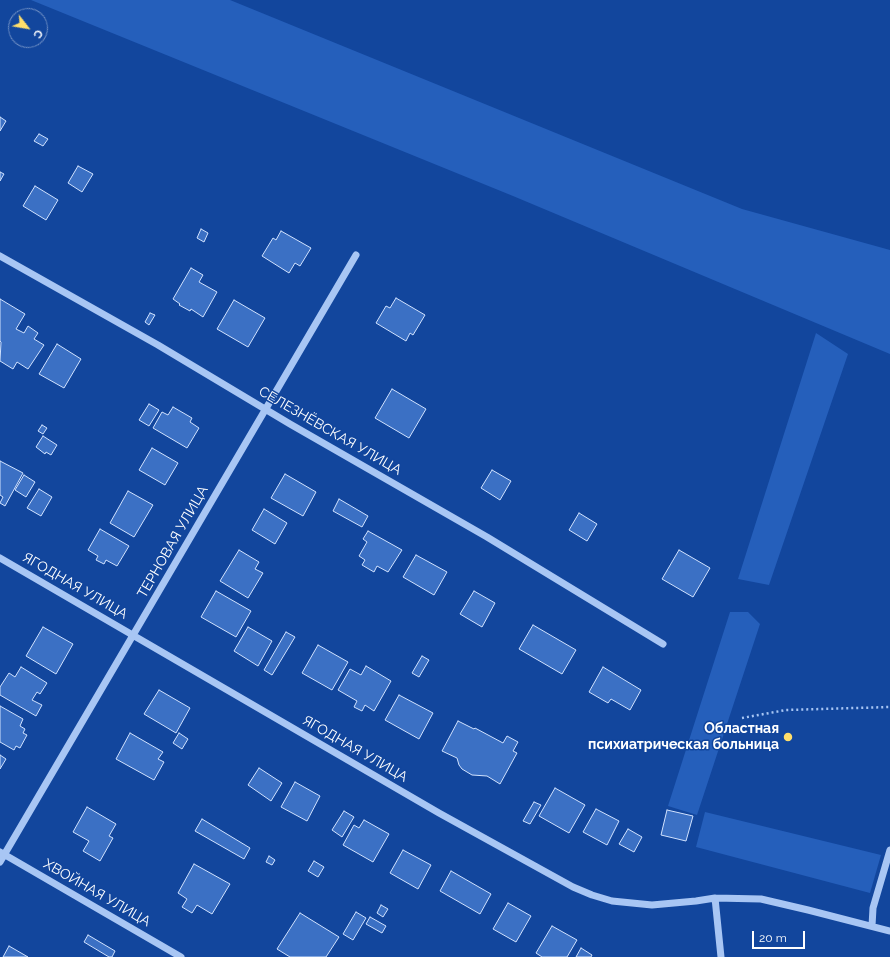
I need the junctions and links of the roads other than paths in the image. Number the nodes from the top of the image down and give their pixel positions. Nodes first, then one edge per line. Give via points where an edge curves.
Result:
1 (356, 255) dead end
2 (0, 256) edge
3 (265, 409) junction
4 (0, 558) edge
5 (133, 635) junction
6 (663, 644) dead end
7 (890, 850) edge
8 (2, 853) edge
9 (0, 862) edge
10 (715, 898) junction
11 (872, 926) junction
12 (890, 931) edge
13 (182, 957) edge
14 (721, 957) edge

1 - 3 street, ТЕРНОВАЯ УЛИЦА
2 - 3 street, СЕЛЕЗНЁВСКАЯ УЛИЦА
3 - 5 street, ТЕРНОВАЯ УЛИЦА
3 - 6 street, СЕЛЕЗНЁВСКАЯ УЛИЦА via 487,537
4 - 5 street, ЯГОДНАЯ УЛИЦА
5 - 8 street, ТЕРНОВАЯ УЛИЦА
5 - 10 street, ЯГОДНАЯ УЛИЦА via 439,813 592,896 652,905
7 - 11 street via 873,908
8 - 9 street, ТЕРНОВАЯ УЛИЦА
8 - 13 street, ХВОЙНАЯ УЛИЦА
10 - 11 street, ЯГОДНАЯ УЛИЦА via 762,899
10 - 14 street
11 - 12 street, ЯГОДНАЯ УЛИЦА

